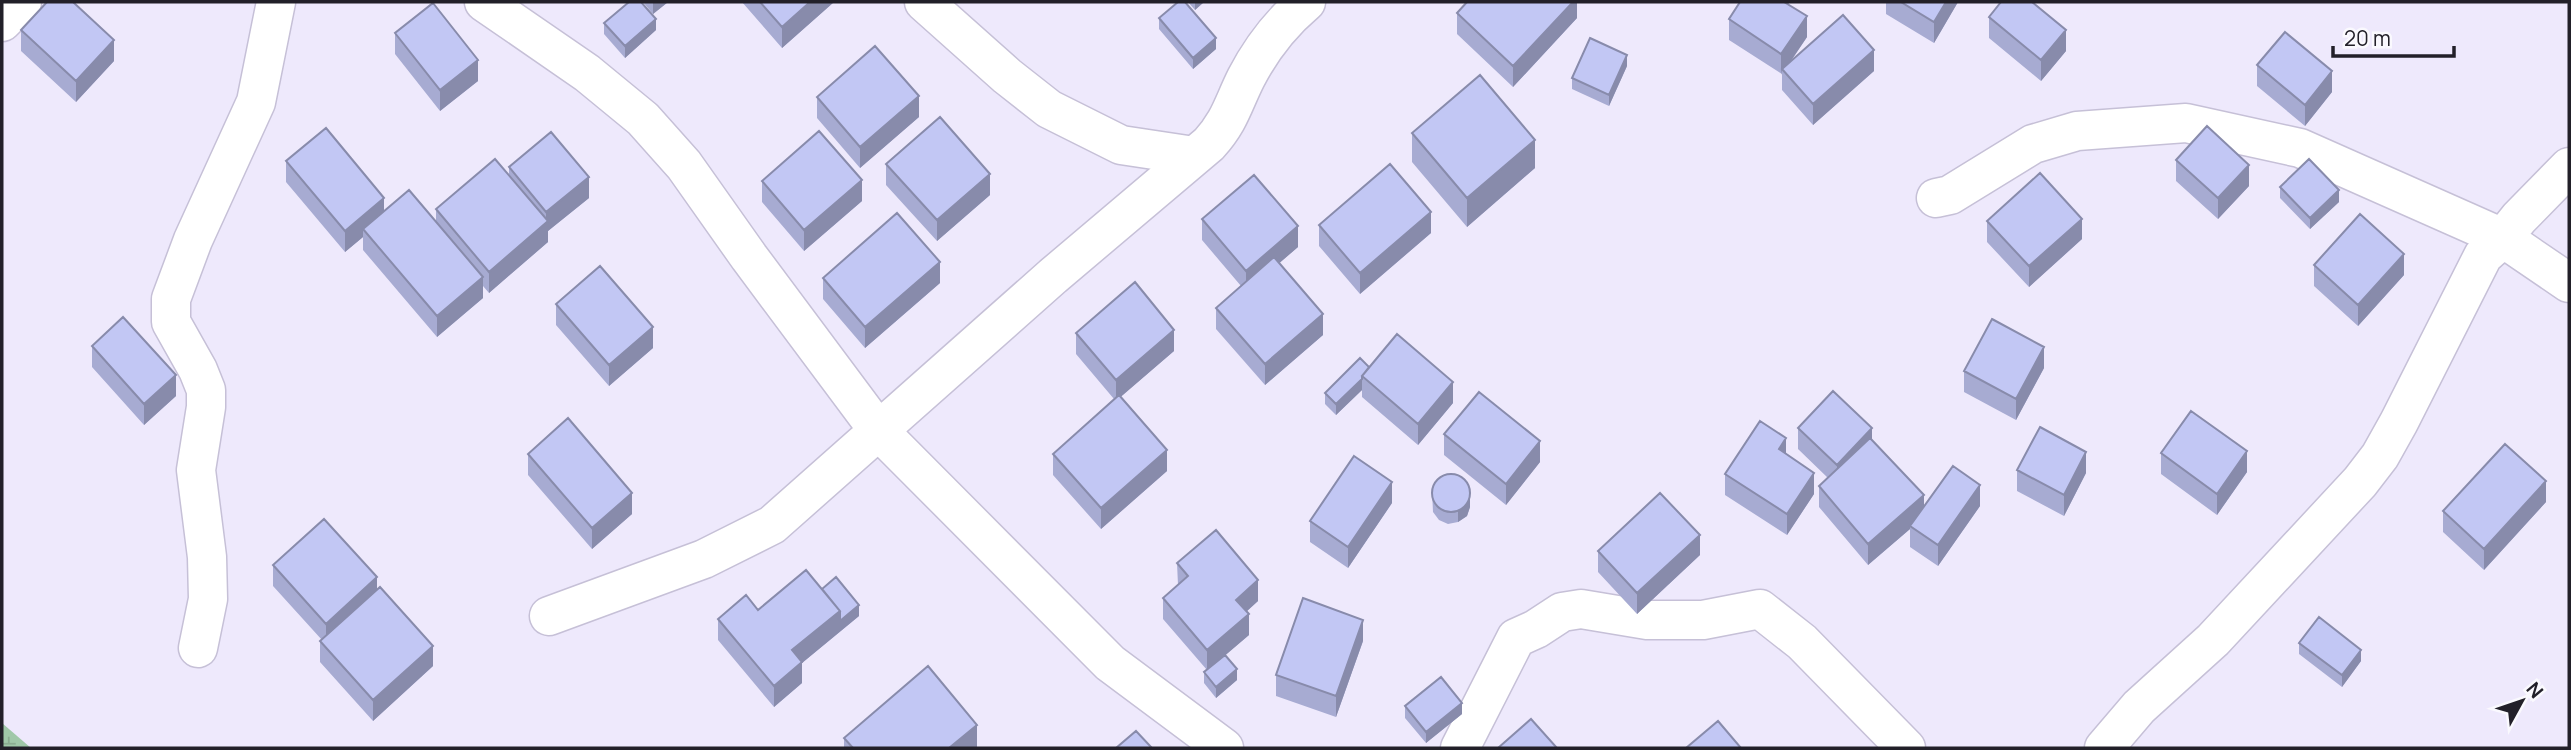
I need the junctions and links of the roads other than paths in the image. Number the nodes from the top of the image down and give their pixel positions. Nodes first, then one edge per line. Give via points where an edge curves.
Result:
1 (22, 2) edge
2 (276, 2) edge
3 (484, 2) edge
4 (924, 2) edge
5 (1292, 6) edge
6 (2, 22) edge
7 (1194, 156) junction
8 (2569, 167) edge
9 (1936, 198) dead end
10 (2503, 238) junction
11 (2569, 283) edge
12 (878, 430) junction
13 (549, 616) dead end
14 (198, 648) dead end
15 (1224, 748) edge
16 (1460, 748) edge
17 (1906, 748) edge
18 (2104, 748) edge

1 - 6 street
2 - 14 street via 256,102 192,240 171,299 172,323 206,390 196,470 208,599
3 - 12 street via 643,118 684,165
4 - 7 street via 1049,109 1121,145
5 - 7 street via 1245,80 1225,127
7 - 12 street
8 - 10 street
9 - 10 street via 1958,191 2033,144 2077,131 2186,124 2300,148
10 - 11 street
10 - 18 street via 2483,256 2399,422 2360,482 2213,640 2139,707
12 - 13 street via 772,525 704,559
12 - 15 street via 1110,663
16 - 17 street via 1516,638 1562,612 1581,609 1647,620 1703,620 1760,609 1802,642

